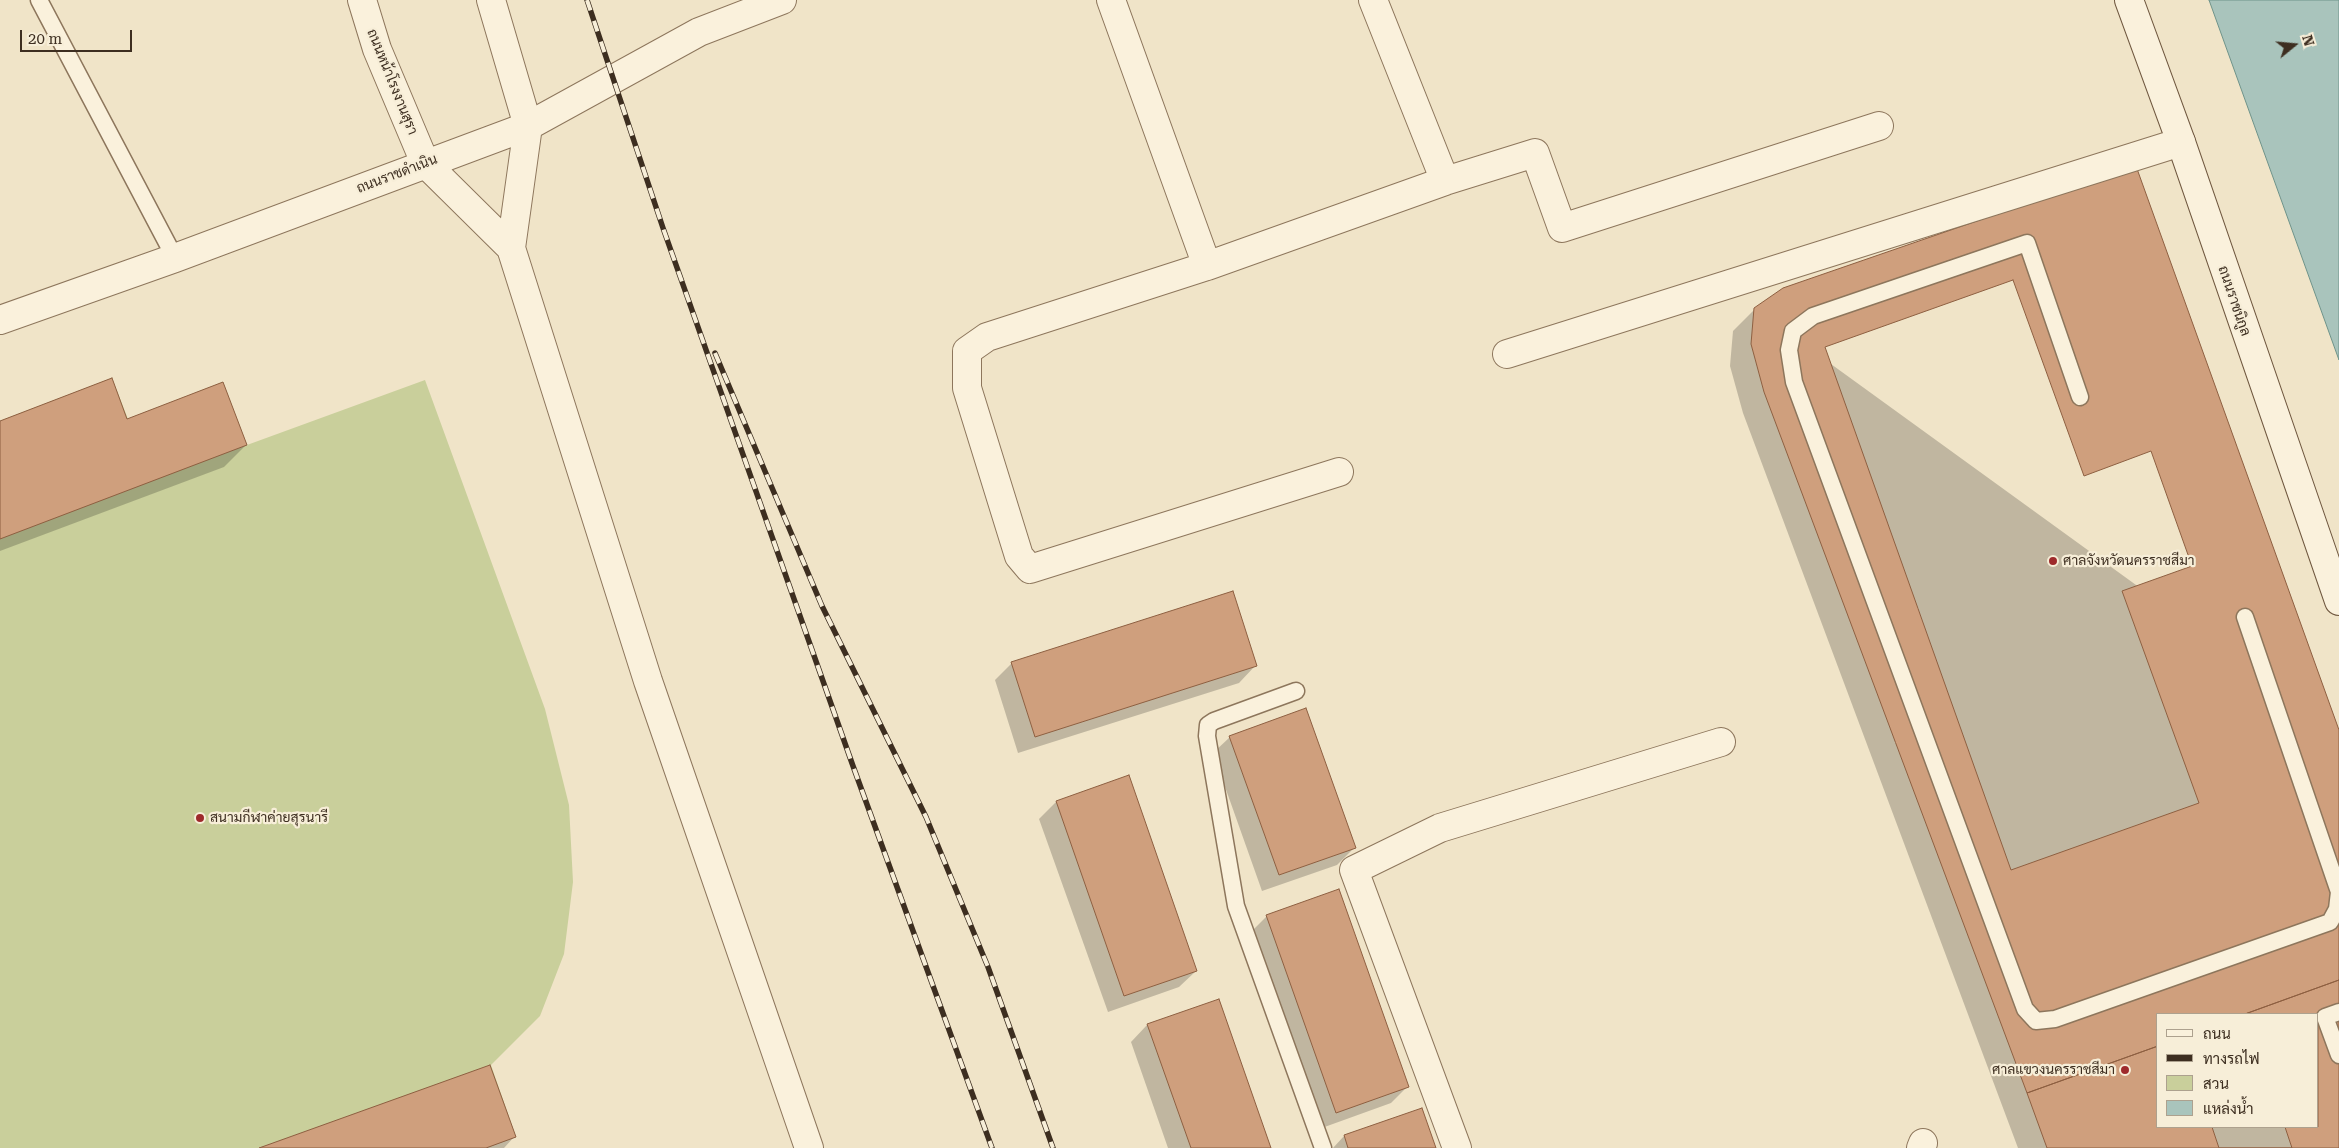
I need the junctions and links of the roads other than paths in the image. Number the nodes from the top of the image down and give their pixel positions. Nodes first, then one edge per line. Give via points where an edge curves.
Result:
1 (39, 0) edge
2 (362, 0) edge
3 (491, 0) edge
4 (782, 0) edge
5 (1111, 0) edge
6 (1372, 0) edge
7 (2129, 0) edge
8 (528, 126) junction
9 (1879, 126) dead end
10 (2181, 142) junction
11 (425, 163) junction
12 (1445, 181) junction
13 (511, 248) junction
14 (175, 258) junction
15 (1207, 266) junction
16 (0, 320) edge
17 (1507, 354) dead end
18 (2080, 397) dead end
19 (1339, 472) dead end
20 (2339, 601) edge
21 (2245, 617) dead end
22 (1296, 691) dead end
23 (1721, 742) dead end
24 (2339, 892) edge
25 (2339, 1012) edge
26 (2339, 1055) edge
27 (809, 1148) edge
28 (1323, 1148) edge
29 (1457, 1148) edge

1 - 14 lane
2 - 11 street, ถนนหน้าโรงงานสุรา via 377,49
3 - 8 street
4 - 8 street, ถนนราชดำเนิน via 699,32
5 - 15 street
6 - 12 street
7 - 10 street, ถนนราชนิกูล
8 - 11 street, ถนนราชดำเนิน
8 - 13 street
9 - 12 street via 1562,228 1535,153
10 - 17 street
10 - 20 street, ถนนราชนิกูล
11 - 13 street
11 - 14 street, ถนนราชดำเนิน
12 - 15 street
13 - 27 street via 648,681
14 - 16 street, ถนนราชดำเนิน
15 - 19 street via 987,337 967,351 967,388 1019,556 1030,569
18 - 24 lane via 2027,244 1813,316 1793,331 1789,350 1794,382 2025,1009 2036,1021 2055,1019 2330,922 2337,909
21 - 24 lane
22 - 28 lane via 1214,721 1208,725 1206,736 1236,906
23 - 29 street via 1440,828 1354,870
25 - 26 lane via 2325,1017

